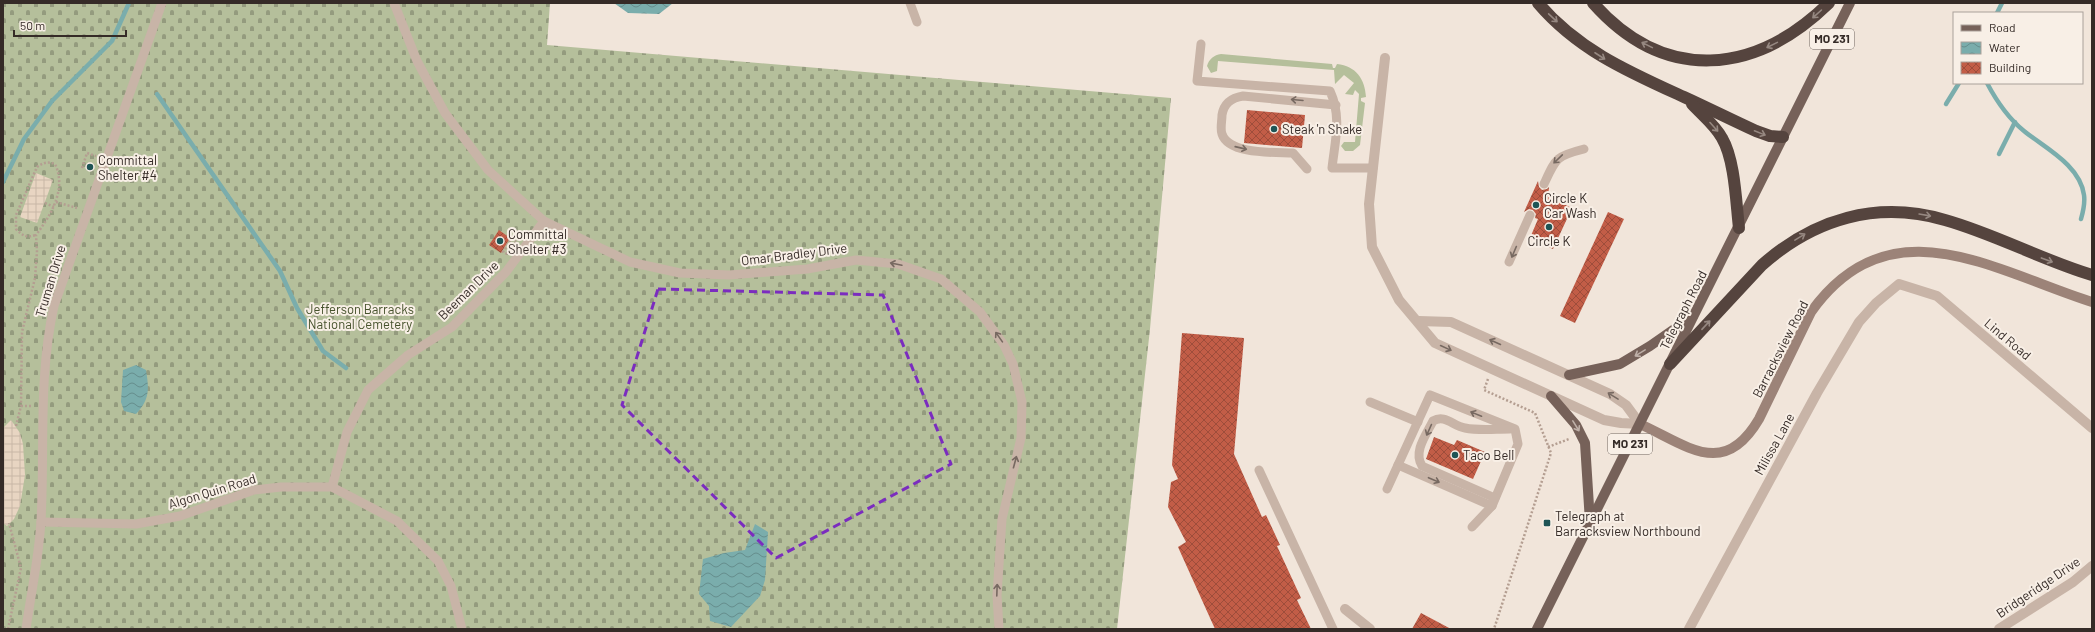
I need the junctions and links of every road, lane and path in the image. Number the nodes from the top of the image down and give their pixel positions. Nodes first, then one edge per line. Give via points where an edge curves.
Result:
1 (162, 3) edge
2 (394, 3) edge
3 (910, 3) edge
4 (1538, 3) edge
5 (1593, 3) edge
6 (1829, 3) edge
7 (1850, 3) edge
8 (917, 22) dead end
9 (1201, 44) dead end
10 (1385, 58) dead end
11 (1687, 98) junction
12 (1336, 105) junction
13 (1783, 137) junction
14 (1584, 149) dead end
15 (106, 159) junction
16 (82, 168) dead end
17 (1307, 168) dead end
18 (1372, 168) junction
19 (1544, 184) dead end
20 (56, 202) junction
21 (45, 203) dead end
22 (54, 207) junction
23 (87, 211) junction
24 (1530, 215) dead end
25 (544, 221) junction
26 (1739, 228) junction
27 (36, 236) junction
28 (1509, 262) dead end
29 (2092, 275) edge
30 (1899, 284) joint
31 (2092, 302) edge
32 (1695, 315) junction
33 (1419, 321) junction
34 (1670, 364) junction
35 (1493, 370) junction
36 (1568, 375) junction
37 (1551, 396) junction
38 (1370, 402) dead end
39 (1418, 422) junction
40 (1640, 424) junction
41 (16, 426) dead end
42 (2092, 428) edge
43 (1515, 429) junction
44 (1574, 437) dead end
45 (1548, 447) junction
46 (1398, 465) junction
47 (1259, 470) dead end
48 (332, 487) junction
49 (1387, 490) dead end
50 (1494, 502) junction
51 (41, 522) junction
52 (9, 523) dead end
53 (1590, 524) junction
54 (1472, 527) dead end
55 (2092, 566) edge
56 (1345, 608) dead end
57 (8, 629) edge
58 (26, 629) edge
59 (462, 629) edge
60 (999, 629) edge
61 (1333, 629) edge
62 (1370, 629) edge
63 (1494, 629) edge
64 (1537, 629) edge
65 (1689, 629) edge
66 (1999, 629) edge

1 - 15 lane, Truman Drive
2 - 25 lane, Omar Bradley Drive via 417,61 445,114 488,170
3 - 8 lane
4 -> 11 highway via 1599,56
6 -> 5 highway via 1796,32 1764,50 1729,59 1708,60 1673,55 1643,44 1625,34
7 - 13 main road, Telegraph Road / MO 231
9 - 12 lane via 1197,81 1330,91
10 - 18 street, Barracksview Road
11 -> 13 highway via 1756,131
11 -> 26 highway via 1717,131 1728,149
12 -> 17 lane via 1243,96 1232,98 1226,105 1221,133 1225,140 1234,147 1248,150 1293,153
12 - 18 lane via 1332,168
13 - 26 main road, Telegraph Road / MO 231
14 -> 19 lane via 1563,154 1554,163
15 - 16 path via 87,153
15 - 23 lane, Truman Drive
18 - 33 street, Barracksview Road via 1369,204 1372,247 1399,300
20 - 22 path
20 - 23 path
20 - 27 path via 59,173 55,164 42,163 36,167 16,215 16,229 22,235
21 - 22 path
22 - 27 path
23 - 51 lane, Truman Drive via 54,306 46,345
24 -> 28 lane
25 - 48 lane, Beeman Drive via 506,272 452,327 408,355 368,390 347,432
60 -> 25 lane, Omar Bradley Drive via 997,595 1002,519 1021,438 1022,402 1013,364 1004,345 970,302 941,279 898,264 876,260 856,260 807,269 729,275 680,273 630,262
26 - 32 main road, Telegraph Road / MO 231
27 - 41 path via 35,278 22,332 21,406
34 -> 29 highway via 1776,253 1826,224 1864,214 1908,213 1945,220
30 - 42 street, Lind Road via 1937,296
30 - 65 street, Milissa Lane via 1876,303 1859,322 1817,393
31 - 40 street, Barracksview Road via 1996,267 1946,253 1913,251 1882,257 1850,271 1811,312 1760,419 1751,434 1736,448 1727,452 1708,453
32 - 34 main road, Telegraph Road / MO 231
32 -> 36 main road via 1620,364
33 -> 35 street, Barracksview Road via 1435,343
36 -> 33 street via 1451,322
34 - 40 main road, Telegraph Road / MO 231
35 - 37 street, Barracksview Road
35 - 45 path via 1484,390 1535,413
40 -> 36 street via 1626,405 1610,394
37 - 40 street, Barracksview Road via 1604,420
37 -> 53 main road via 1576,425 1585,443
38 - 39 lane
43 -> 39 lane via 1430,395
39 - 46 lane
40 - 53 main road, Telegraph Road / MO 231
43 - 50 lane via 1518,444
43 -> 50 lane via 1464,428 1437,418 1432,421 1418,453 1418,460 1422,466
44 - 45 path
45 - 63 path via 1551,453
46 - 49 lane
46 -> 50 lane
47 - 61 lane
48 - 51 lane, Algon Quin Road via 254,490 180,516 136,524
48 - 59 lane, Algon Quin Road via 397,521 438,561 451,586
50 - 54 lane
51 - 58 lane, Truman Drive
52 - 57 path via 21,568
53 - 64 main road, Telegraph Road / MO 231
55 - 66 street, Bridgeridge Drive via 2073,582
56 - 62 street

